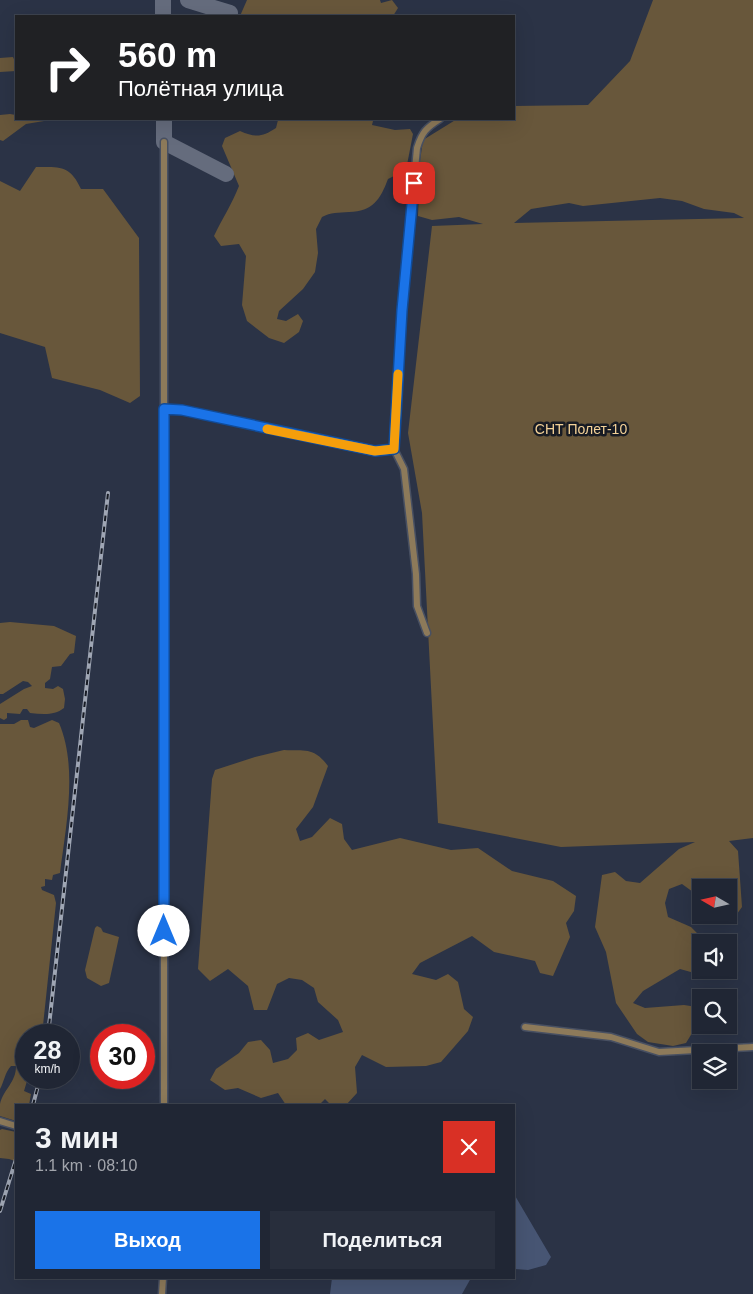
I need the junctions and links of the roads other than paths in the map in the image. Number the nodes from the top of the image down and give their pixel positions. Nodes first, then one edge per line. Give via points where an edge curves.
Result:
1 (438, 120) edge
2 (164, 142) dead end
3 (164, 409) junction
4 (394, 449) junction
5 (427, 634) dead end
6 (525, 1027) dead end
7 (753, 1047) edge
8 (164, 1104) edge
9 (0, 1121) edge
10 (15, 1126) edge
11 (163, 1279) edge
12 (162, 1294) edge

1 - 4 street via 421,135 417,148 402,310
2 - 3 street
3 - 4 street via 182,410 375,451
3 - 8 street
4 - 5 street via 404,469 417,606
6 - 7 street via 611,1036 659,1052
9 - 10 street
11 - 12 street

